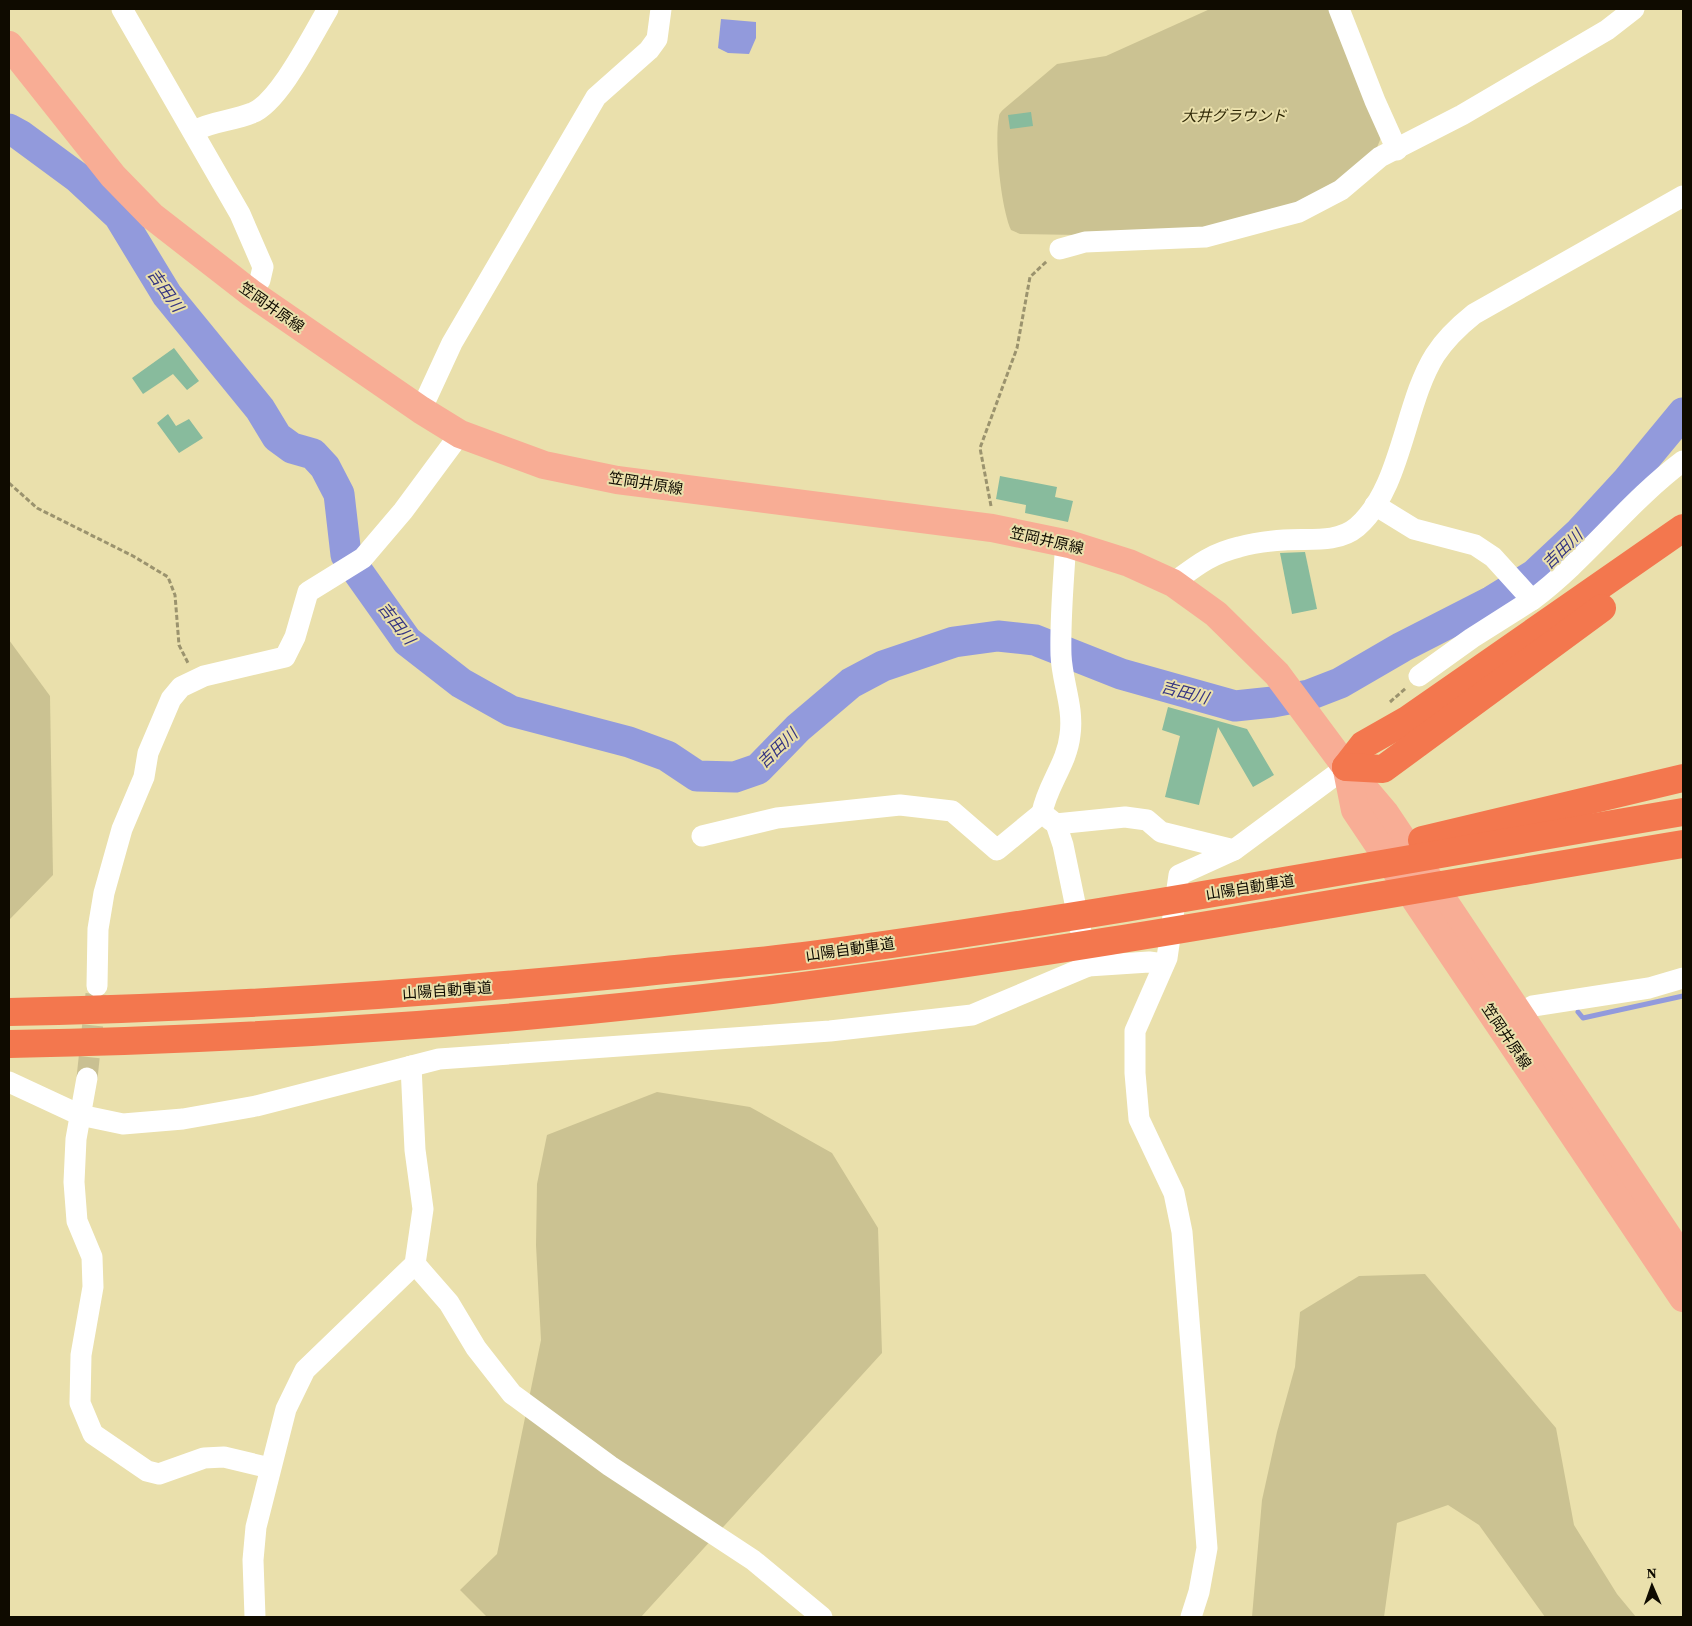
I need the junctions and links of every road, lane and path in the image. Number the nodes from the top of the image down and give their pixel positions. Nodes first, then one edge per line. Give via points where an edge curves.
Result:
1 (122, 9) edge
2 (328, 9) edge
3 (662, 9) edge
4 (1339, 9) edge
5 (1634, 9) edge
6 (9, 46) edge
7 (194, 131) junction
8 (1397, 150) junction
9 (1683, 196) edge
10 (1060, 249) joint
11 (251, 293) junction
12 (421, 410) junction
13 (460, 434) junction
14 (1683, 462) edge
15 (9, 483) edge
16 (1375, 506) junction
17 (992, 528) junction
18 (1683, 528) edge
19 (1069, 544) junction
20 (1683, 547) edge
21 (1173, 583) junction
22 (1530, 598) junction
23 (204, 676) junction
24 (1419, 676) dead end
25 (1346, 767) junction
26 (1683, 778) edge
27 (1683, 812) edge
28 (1049, 819) junction
29 (702, 836) dead end
30 (1465, 841) junction
31 (1683, 844) edge
32 (1234, 850) junction
33 (1164, 964) junction
34 (1088, 966) junction
35 (1683, 978) edge
36 (97, 986) tunnel mouth
37 (9, 1012) edge
38 (1508, 1018) junction
39 (9, 1044) edge
40 (411, 1066) junction
41 (87, 1078) tunnel mouth
42 (9, 1082) edge
43 (80, 1115) junction
44 (1683, 1259) edge
45 (415, 1264) junction
46 (1683, 1298) edge
47 (270, 1468) junction
48 (255, 1617) edge
49 (822, 1617) edge
50 (1191, 1617) edge

1 - 7 street
2 - 7 street via 283,82 262,108
3 - 12 street via 657,39 649,50 596,97 457,335
4 - 8 street
5 - 8 street via 1607,30
6 - 11 main road, 笠岡井原線 via 113,176 152,216
7 - 11 street via 232,197 263,267 260,280
8 - 10 street via 1380,157 1340,190 1299,212 1205,237 1085,242
9 - 16 street via 1474,314 1449,335 1434,356
10 - 17 path via 1030,277 1017,348 980,448 991,500
11 - 12 main road, 笠岡井原線
12 - 13 main road, 笠岡井原線
13 - 17 main road, 笠岡井原線 via 544,465 617,480
13 - 23 street via 364,558 308,592 295,637 285,657
14 - 22 street via 1646,492 1554,583
15 - 23 path via 37,508 168,576 175,595 179,645 188,663
16 - 21 street via 1356,528 1346,534 1319,540 1284,540 1240,547 1210,556
16 - 22 street via 1414,529 1475,545 1493,557
17 - 19 main road, 笠岡井原線
18 - 25 highway via 1407,720 1363,745
19 - 21 main road, 笠岡井原線 via 1129,563
19 - 28 street via 1065,555 1061,647 1071,733 1068,752 1049,787
20 - 25 highway via 1384,769
21 - 25 main road, 笠岡井原線 via 1216,614 1277,674
22 - 24 street
23 - 36 street via 181,687 171,699 148,754 144,777 122,830 104,893 98,928
25 - 32 street
25 - 38 main road, 笠岡井原線 via 1355,810
26 - 30 highway
27 - 30 highway
28 - 29 street via 997,850 952,811 900,805 777,818
28 - 32 street via 1125,817 1147,820 1161,832
28 - 34 street via 1063,845
30 - 37 highway, 山陽自動車道 via 1143,905 807,955 482,988 128,1010
31 - 39 highway, 山陽自動車道 via 954,965 776,989 471,1022 127,1042
32 - 33 street via 1179,875
33 - 34 street
33 - 50 street via 1135,1030 1135,1073 1139,1119 1174,1194 1182,1232 1207,1548
34 - 40 street via 972,1015 830,1031 438,1059
35 - 38 street via 1649,988 1533,1006
38 - 44 main road, 笠岡井原線
38 - 46 main road, 笠岡井原線
40 - 43 street via 256,1106 182,1119 124,1124
40 - 45 street via 415,1150 423,1209
41 - 43 street
42 - 43 street
43 - 47 street via 74,1182 76,1221 92,1257 93,1287 81,1355 80,1403 93,1434 147,1471 159,1474 204,1458 224,1457
45 - 47 street via 306,1370 286,1409
45 - 49 street via 449,1303 476,1348 512,1394 610,1466 753,1560
47 - 48 street via 256,1527 253,1560

